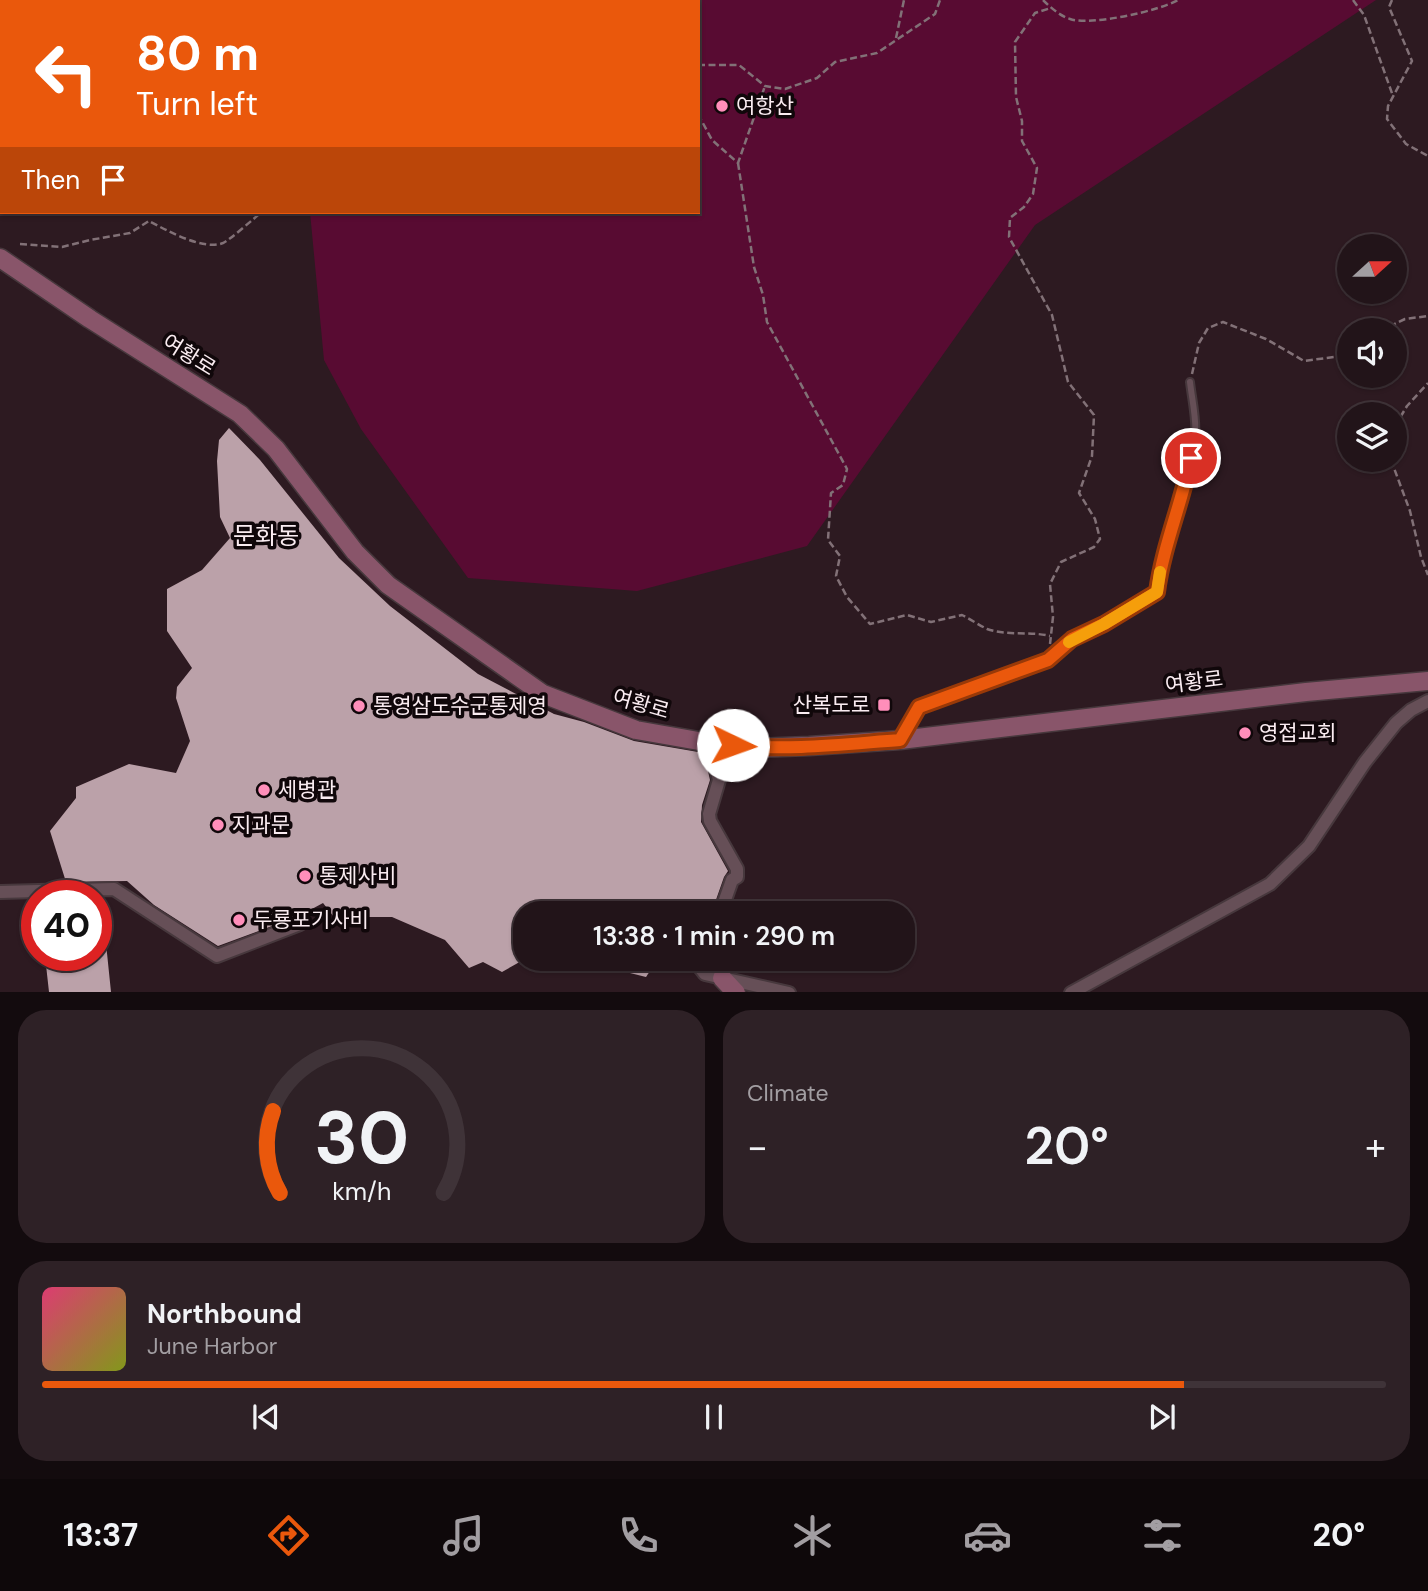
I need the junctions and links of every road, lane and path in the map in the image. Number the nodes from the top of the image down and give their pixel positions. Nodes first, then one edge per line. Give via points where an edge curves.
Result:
1 (904, 0) edge
2 (940, 0) edge
3 (1043, 0) edge
4 (1178, 0) edge
5 (1353, 0) edge
6 (1392, 0) edge
7 (1051, 8) junction
8 (896, 38) junction
9 (700, 65) edge
10 (765, 86) junction
11 (1393, 96) junction
12 (700, 118) edge
13 (1428, 156) edge
14 (737, 163) junction
15 (260, 214) edge
16 (20, 244) dead end
17 (0, 258) edge
18 (1428, 316) edge
19 (1407, 319) edge
20 (1337, 356) edge
21 (1190, 382) joint
22 (1428, 383) edge
23 (1407, 408) edge
24 (1395, 472) edge
25 (1428, 575) edge
26 (1051, 636) junction
27 (1048, 660) junction
28 (1428, 681) edge
29 (1428, 701) edge
30 (900, 740) junction
31 (710, 743) junction
32 (0, 892) edge
33 (724, 901) edge
34 (300, 924) dead end
35 (703, 971) edge
36 (722, 978) junction
37 (736, 992) edge
38 (789, 992) edge
39 (1071, 992) edge

1 - 8 path
2 - 8 path via 935,14
3 - 7 path
4 - 7 path via 1125,17 1094,19 1071,20
5 - 11 path via 1364,15
6 - 11 path via 1389,7 1412,61
7 - 26 path via 1035,13 1015,41 1022,141 1037,168 1033,194 1010,218 1009,237 1052,315 1068,382 1094,415 1093,456 1079,493 1095,519 1100,539 1094,547 1061,562 1050,584
8 - 10 path via 877,53 835,62 817,78 785,89
9 - 10 path via 739,65
10 - 14 path
11 - 13 path via 1387,119 1406,144
12 - 14 path via 712,139
14 - 26 path via 767,322 847,469 843,485 831,493 828,540 840,556 836,576 847,597 870,624 908,615 931,622 962,615 989,629
15 - 16 path via 225,243 201,244 149,221 131,233 62,247
17 - 31 street, 여황로 via 240,414 276,450 355,552 388,585 488,657 543,694 636,730
18 - 19 path
20 - 21 path via 1304,360 1266,338 1223,322 1208,328 1199,343
21 - 27 lane via 1196,435 1157,592 1072,639
22 - 23 path
24 - 25 path
26 - 27 path
27 - 30 lane via 919,707
28 - 30 street, 여황로
29 - 39 street via 1396,723 1309,846 1270,884
30 - 31 street, 여황로 via 756,748
31 - 33 street via 719,780 710,821 737,869
32 - 34 street via 114,889 217,956
35 - 36 street
36 - 37 street
36 - 38 street

